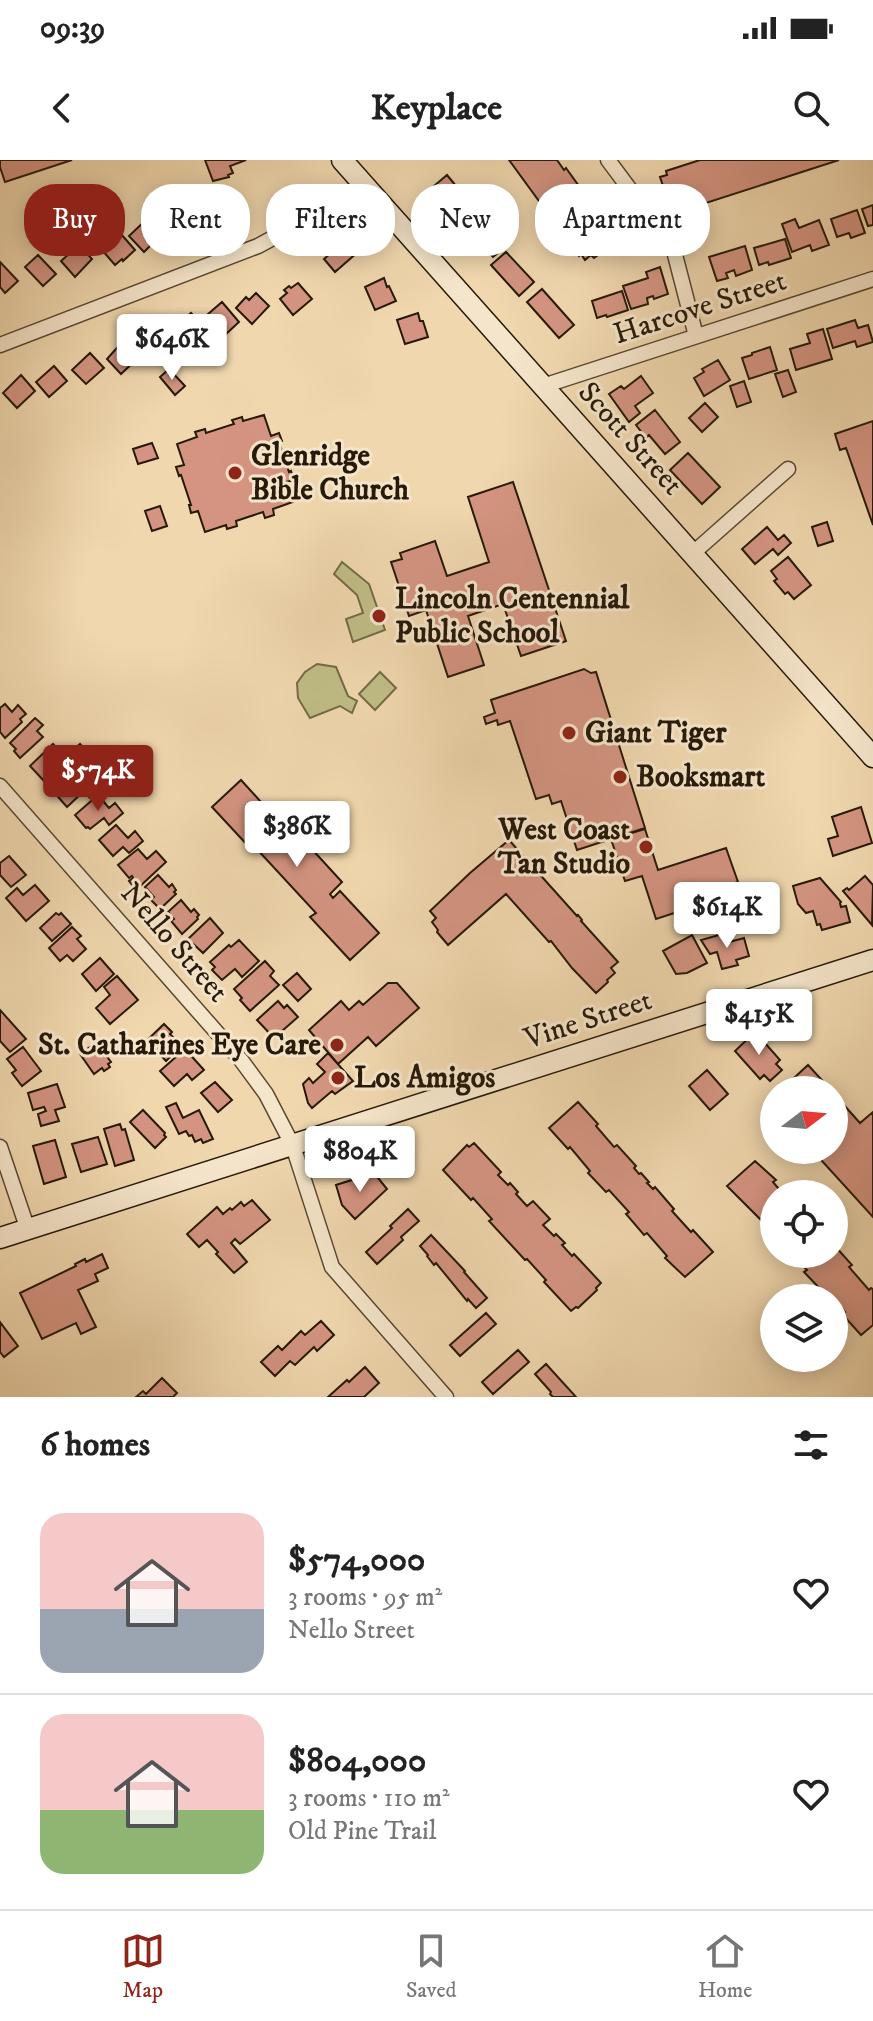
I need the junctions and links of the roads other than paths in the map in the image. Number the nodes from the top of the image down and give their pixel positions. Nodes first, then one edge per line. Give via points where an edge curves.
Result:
1 (342, 160) edge
2 (608, 160) edge
3 (364, 184) edge
4 (395, 219) edge
5 (266, 242) edge
6 (873, 279) edge
7 (696, 336) junction
8 (0, 345) edge
9 (543, 386) junction
10 (788, 469) dead end
11 (692, 554) junction
12 (873, 757) edge
13 (0, 786) edge
14 (873, 960) edge
15 (293, 1146) junction
16 (0, 1147) edge
17 (28, 1230) junction
18 (0, 1238) edge
19 (446, 1397) edge

1 - 3 street, Scott Street
2 - 7 street via 673,247
4 - 9 street, Scott Street
5 - 8 street
6 - 7 street, Harcove Street
7 - 9 street, Harcove Street
9 - 11 street, Scott Street
10 - 11 street
11 - 12 street, Scott Street
13 - 15 street, Nello Street via 241,1060
14 - 15 street, Vine Street
15 - 17 street, Vine Street
15 - 19 street, Nello Street via 332,1267
16 - 17 street
17 - 18 street, Vine Street

